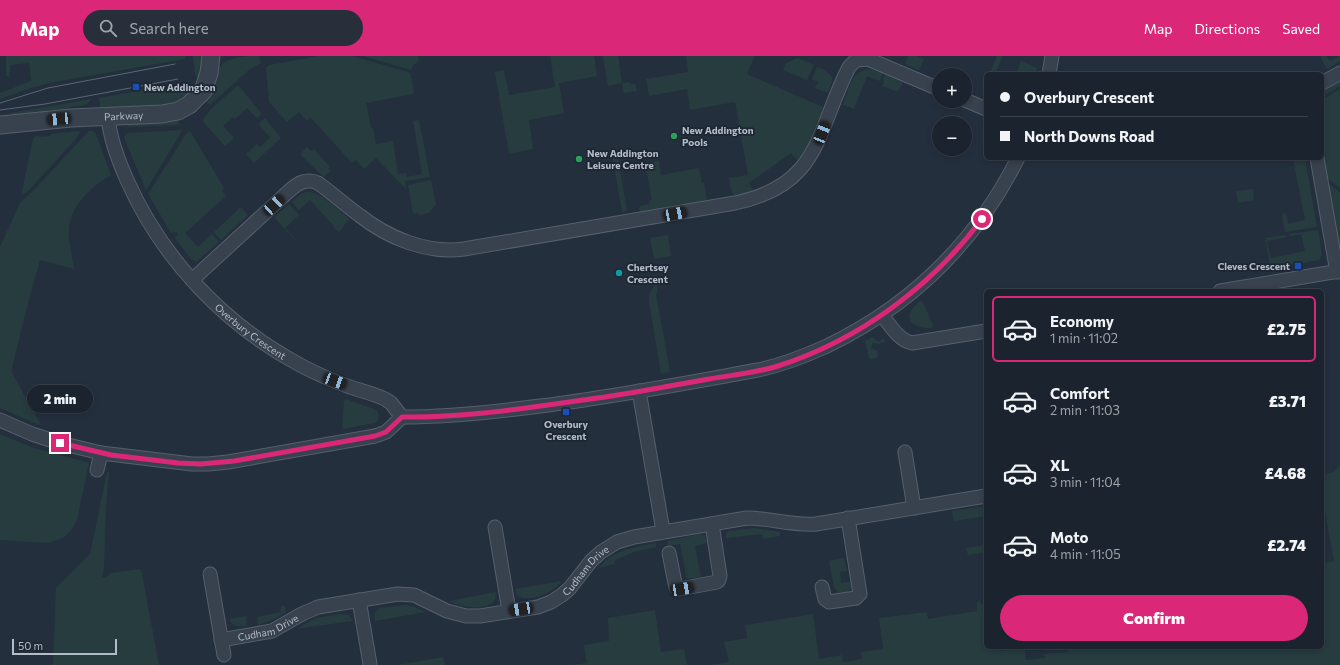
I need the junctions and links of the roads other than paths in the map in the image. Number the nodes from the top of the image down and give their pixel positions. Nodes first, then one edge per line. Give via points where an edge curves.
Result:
1 (211, 56) edge
2 (1052, 56) edge
3 (850, 59) edge
4 (1049, 72) edge
5 (1340, 73) edge
6 (1324, 82) edge
7 (932, 85) edge
8 (972, 103) edge
9 (984, 108) edge
10 (108, 117) junction
11 (0, 125) edge
12 (1017, 160) edge
13 (1317, 160) edge
14 (1338, 271) edge
15 (192, 280) junction
16 (1232, 289) edge
17 (882, 315) junction
18 (984, 331) edge
19 (639, 391) junction
20 (402, 417) junction
21 (0, 420) edge
22 (905, 452) dead end
23 (101, 453) junction
24 (97, 470) dead end
25 (984, 496) edge
26 (914, 508) junction
27 (848, 518) junction
28 (712, 524) junction
29 (495, 527) dead end
30 (663, 531) junction
31 (669, 553) dead end
32 (210, 574) dead end
33 (822, 587) dead end
34 (359, 600) junction
35 (509, 611) junction
36 (221, 640) junction
37 (224, 655) dead end
38 (370, 664) dead end

1 - 10 street, Parkway via 210,73 203,91 184,109 162,114
2 - 4 street
3 - 7 street via 872,60
3 - 15 street via 818,142 808,160 785,183 754,199 452,250 422,246 383,231 320,185 306,181 289,191
5 - 6 street
8 - 9 street
10 - 11 street, Parkway
10 - 15 street, Overbury Crescent via 114,149 137,202 161,242
12 - 17 street via 995,200 966,240 928,278
13 - 14 street
14 - 16 street
15 - 20 street, Overbury Crescent via 226,313 273,349 325,377 385,399
17 - 18 street via 898,336 908,342 919,343
17 - 19 street via 845,337 777,366
19 - 20 street via 516,410
19 - 30 street
20 - 23 street via 386,432 375,436 214,464 184,464
21 - 23 street via 37,436
22 - 26 street
23 - 24 street
25 - 26 street, Cudham Drive
26 - 27 street, Cudham Drive
27 - 28 street, Cudham Drive via 807,525 756,518
27 - 33 street via 860,594 856,598 829,602 825,600
28 - 30 street, Cudham Drive
28 - 31 street via 720,576 717,582 676,588
29 - 35 street
30 - 35 street, Cudham Drive via 609,546 596,555 570,588 557,599 538,607
32 - 36 street, Cudham Drive
34 - 35 street, Cudham Drive via 405,594 462,616
34 - 36 street, Cudham Drive via 314,609 268,632
34 - 38 street
36 - 37 street, Cudham Drive

